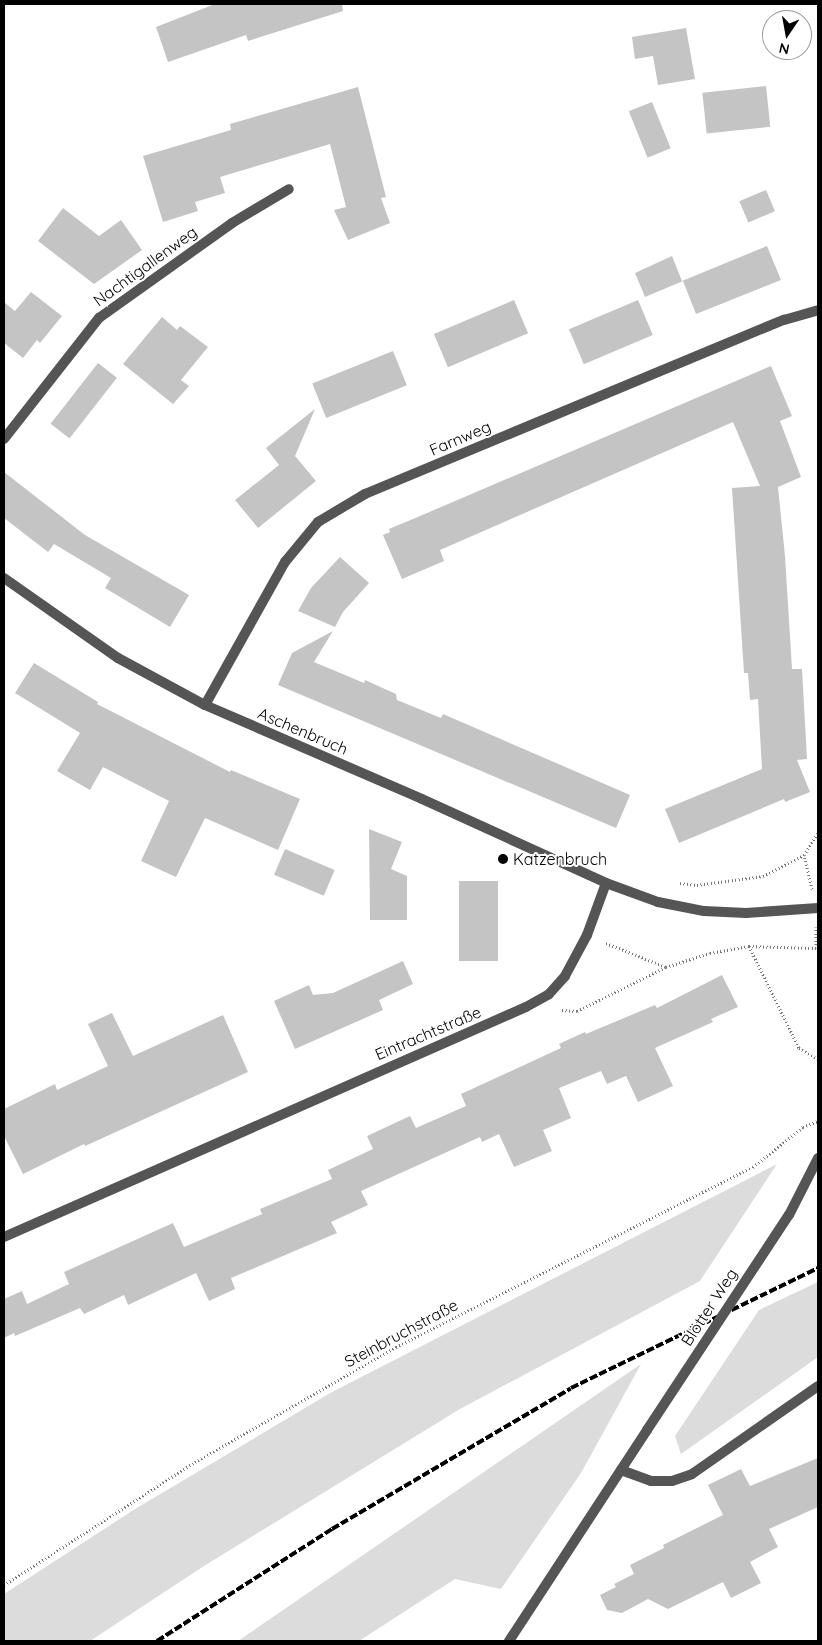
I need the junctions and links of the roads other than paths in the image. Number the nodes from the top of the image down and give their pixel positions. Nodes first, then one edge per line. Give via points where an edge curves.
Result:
1 (289, 189) dead end
2 (818, 310) edge
3 (4, 439) edge
4 (4, 578) edge
5 (205, 705) junction
6 (606, 883) junction
7 (818, 908) edge
8 (818, 1158) edge
9 (4, 1237) edge
10 (818, 1386) edge
11 (621, 1470) junction
12 (509, 1641) edge

1 - 3 street, Nachtigallenweg via 232,223 99,318
2 - 5 street, Farnweg via 784,320 365,494 318,522 285,562
4 - 5 street, Aschenbruch via 118,658
5 - 6 street, Aschenbruch
6 - 7 street via 658,902 704,910 746,913
6 - 9 street, Eintrachtstraße via 586,935 564,976 549,994 526,1007
8 - 11 street, Blötter Weg, bridge via 789,1215
10 - 11 street via 692,1474 672,1481 651,1481
11 - 12 street, Blötter Weg

